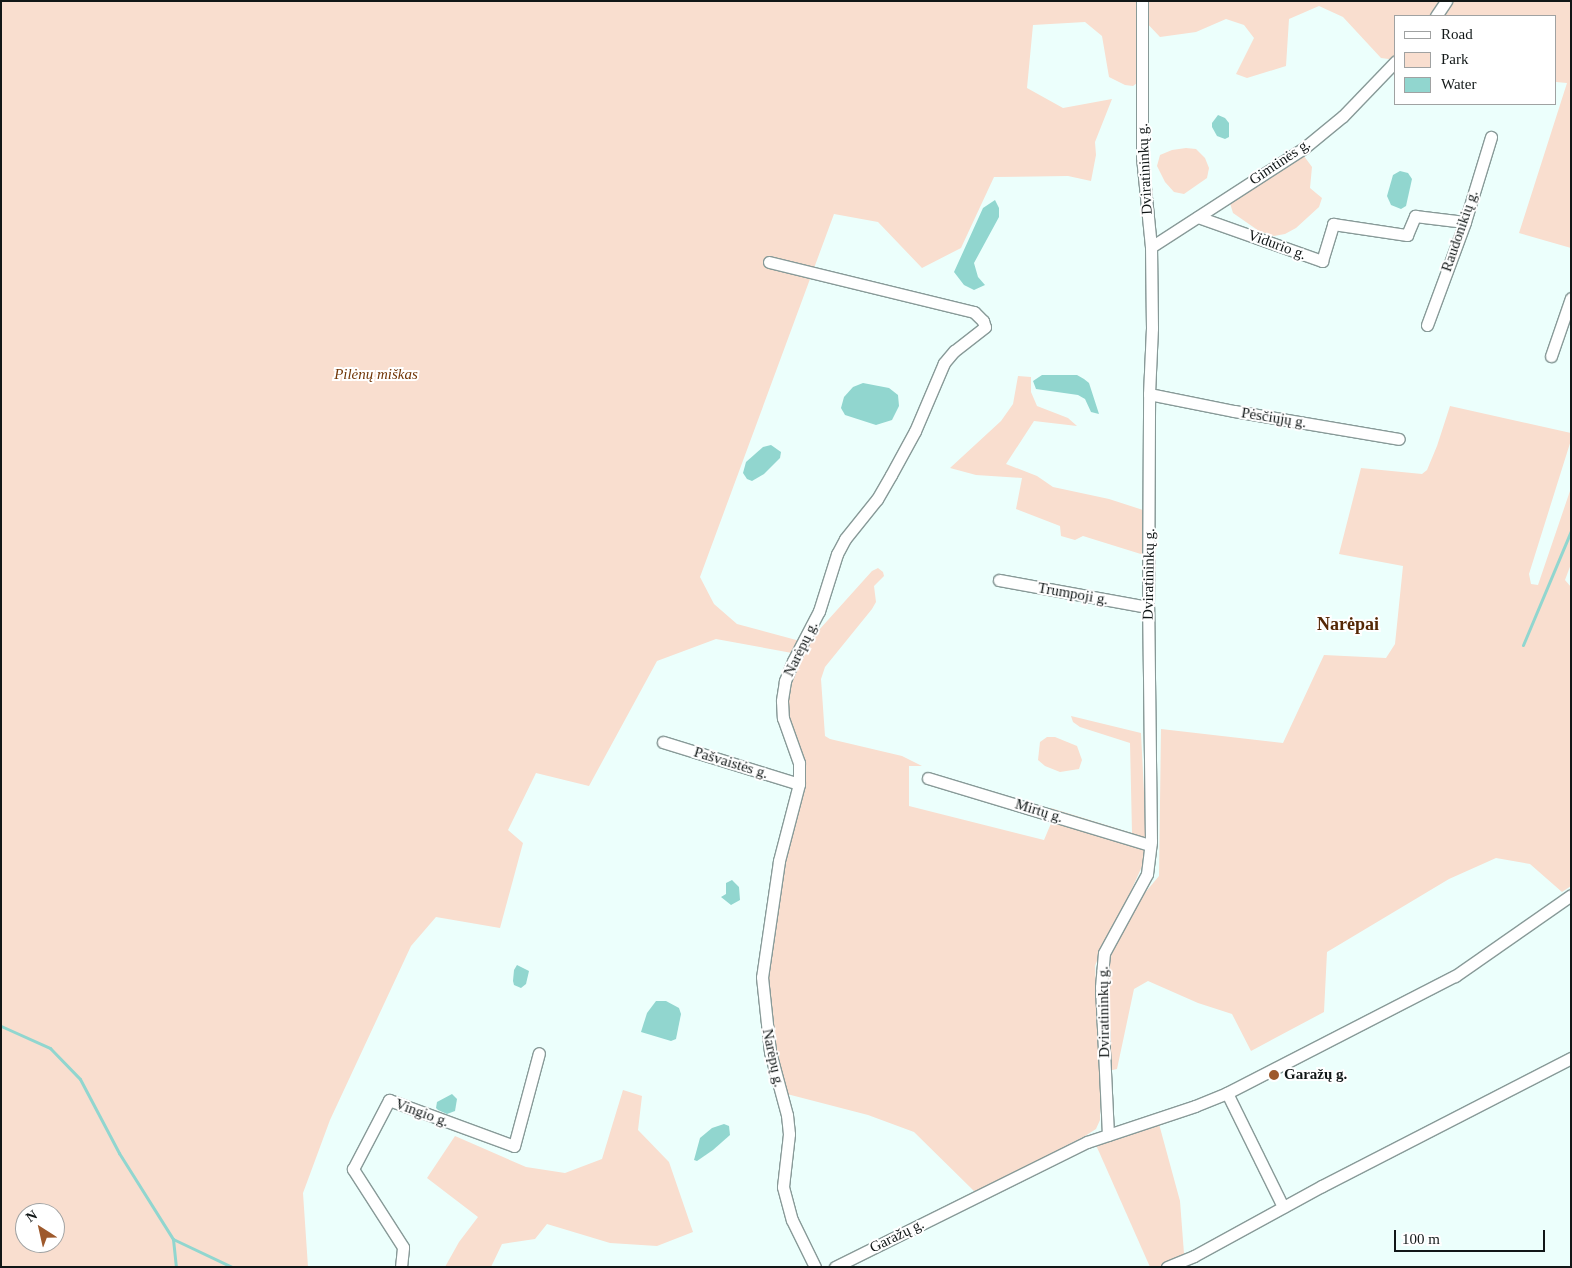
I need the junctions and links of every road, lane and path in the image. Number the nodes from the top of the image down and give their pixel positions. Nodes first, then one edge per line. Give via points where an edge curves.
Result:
1 (1142, 1) edge
2 (1446, 1) edge
3 (1437, 15) edge
4 (1394, 63) edge
5 (1491, 137) dead end
6 (1198, 217) junction
7 (1465, 222) junction
8 (1151, 247) junction
9 (769, 262) dead end
10 (1571, 298) edge
11 (1427, 325) dead end
12 (1551, 356) dead end
13 (1149, 394) junction
14 (1399, 439) dead end
15 (999, 580) dead end
16 (1148, 607) junction
17 (663, 742) dead end
18 (928, 778) dead end
19 (799, 784) junction
20 (1150, 845) junction
21 (1571, 895) edge
22 (539, 1053) dead end
23 (1571, 1058) edge
24 (1227, 1093) junction
25 (1108, 1135) junction
26 (1283, 1207) junction
27 (1195, 1261) edge
28 (401, 1267) edge
29 (815, 1267) edge
30 (835, 1267) edge
31 (1167, 1267) edge

1 - 8 street, Dviratininkų g. via 1142,157
2 - 3 street
4 - 6 street, Gimtinės g. via 1343,116 1304,148
5 - 7 street, Raudonikių g.
6 - 7 street, Vidurio g. via 1322,261 1333,224 1407,235 1414,216
6 - 8 street, Gimtinės g.
7 - 11 street, Raudonikių g.
8 - 13 street, Dviratininkų g.
9 - 19 street, Narėpų g. via 974,312 985,326 954,351 944,364 891,476 837,554 819,611 793,661 782,701 783,718 799,762
10 - 12 street
13 - 14 street, Pėsčiųjų g.
13 - 16 street, Dviratininkų g.
15 - 16 street, Trumpoji g.
16 - 20 street, Dviratininkų g.
17 - 19 street, Pašvaistės g.
18 - 20 street, Mirtų g.
19 - 29 street, Narėpų g. via 779,861 762,977 770,1052 788,1125 783,1188 792,1220
20 - 25 street, Dviratininkų g. via 1147,874 1104,953 1101,987
21 - 24 street, Garažų g. via 1455,976
22 - 28 street, Vingio g. via 514,1146 389,1100 353,1169 403,1247
23 - 26 street
24 - 25 street, Garažų g.
24 - 26 street
25 - 30 street, Garažų g.
26 - 27 street
27 - 31 street

